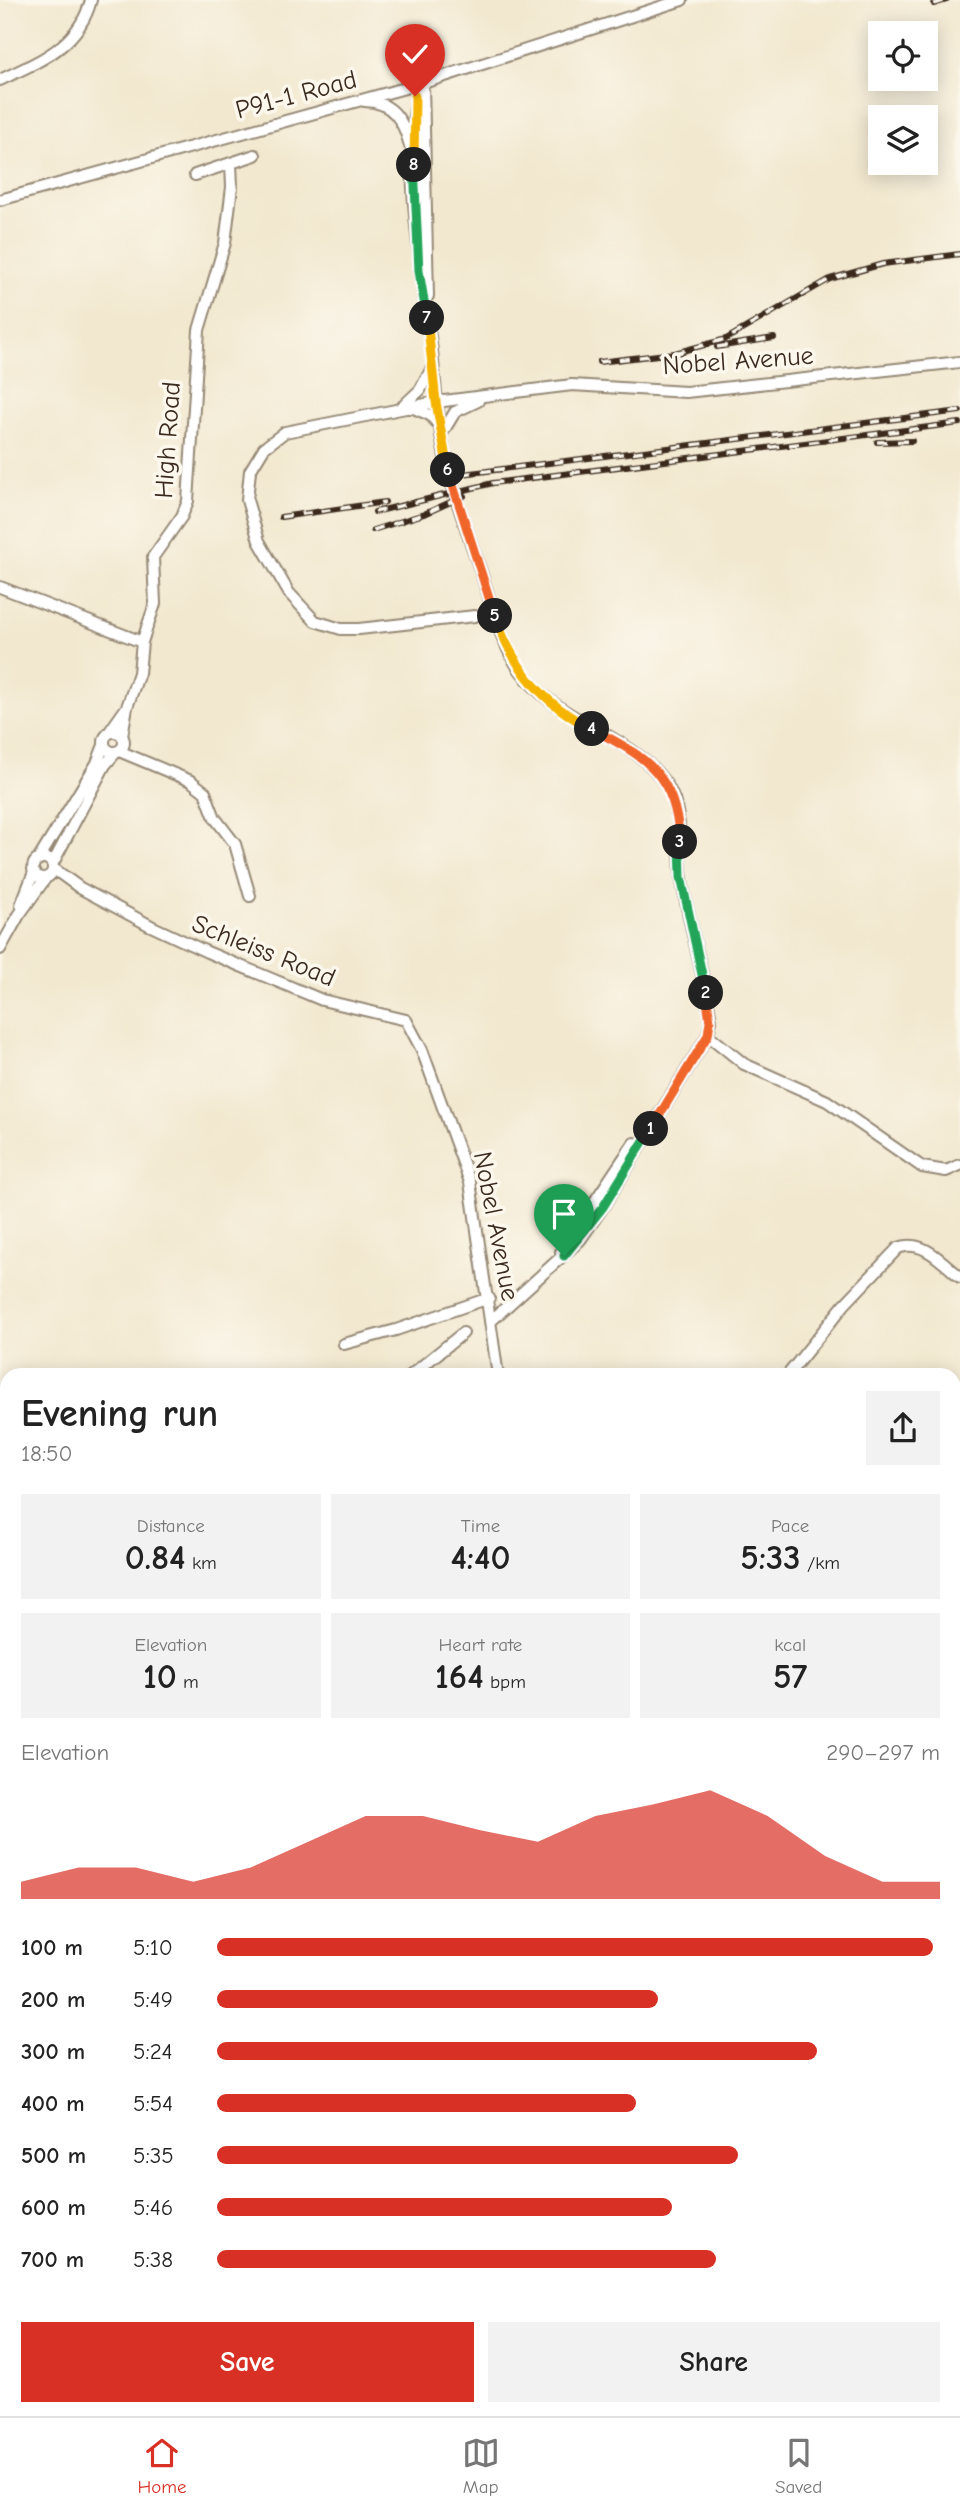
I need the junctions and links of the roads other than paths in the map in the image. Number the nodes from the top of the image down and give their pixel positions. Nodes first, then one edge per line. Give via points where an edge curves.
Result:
1 (91, 0) edge
2 (682, 0) edge
3 (0, 80) edge
4 (422, 83) junction
5 (358, 101) junction
6 (255, 155) dead end
7 (413, 156) junction
8 (231, 163) junction
9 (195, 175) dead end
10 (0, 200) edge
11 (427, 313) junction
12 (960, 362) edge
13 (433, 365) junction
14 (490, 395) junction
15 (436, 402) junction
16 (405, 408) junction
17 (440, 431) junction
18 (0, 587) edge
19 (475, 616) dead end
20 (142, 642) junction
21 (127, 707) junction
22 (106, 739) junction
23 (120, 745) junction
24 (37, 860) junction
25 (34, 872) junction
26 (50, 872) junction
27 (250, 896) dead end
28 (19, 915) junction
29 (0, 948) edge
30 (708, 1035) junction
31 (422, 1049) joint
32 (960, 1165) edge
33 (960, 1277) edge
34 (489, 1298) junction
35 (492, 1321) junction
36 (463, 1334) dead end
37 (344, 1344) dead end
38 (420, 1368) edge
39 (497, 1368) edge
40 (793, 1368) edge

1 - 3 street via 84,21 69,41 43,60
2 - 4 street, P91-1 Road
4 - 5 street, P91-1 Road
4 - 7 street via 415,96
4 - 11 street
5 - 7 street via 379,103 394,111 406,130
5 - 10 street, P91-1 Road
6 - 8 street
7 - 11 street via 419,271
8 - 9 street
8 - 20 street, High Road via 225,243 199,330 191,489 182,516 153,557 155,604
11 - 13 street
12 - 14 street, Nobel Avenue via 686,392 587,384
13 - 15 street
13 - 16 street
14 - 15 street, Nobel Avenue
14 - 17 street via 455,412
15 - 16 street, Nobel Avenue
15 - 17 street
16 - 17 street via 430,415
16 - 19 street, Nobel Avenue via 299,428 264,448 247,484 259,541 299,606 326,626 359,629
17 - 30 street via 453,488 519,669 556,707 639,755 675,802 681,877 708,1005
18 - 20 street
20 - 21 street, High Road via 139,673
21 - 22 street, High Road
21 - 23 street, High Road
22 - 23 street via 108,751
22 - 23 street via 116,732
22 - 24 street, High Road via 97,763
23 - 26 street, High Road
23 - 27 street via 205,792 215,818 234,844
24 - 25 street, High Road
24 - 26 street via 46,858
25 - 26 street, Schleiss Road
25 - 28 street, High Road
26 - 28 street, High Road
26 - 31 street, Schleiss Road via 151,926 322,1000 396,1015 412,1027
28 - 29 street, High Road
30 - 32 street via 744,1065 827,1101 922,1167 946,1171
30 - 35 street via 580,1240
31 - 34 street, Nobel Avenue via 470,1182
33 - 40 street via 926,1249 909,1244 898,1248
34 - 35 street, Nobel Avenue
34 - 37 street
35 - 39 street, Nobel Avenue
36 - 38 street

